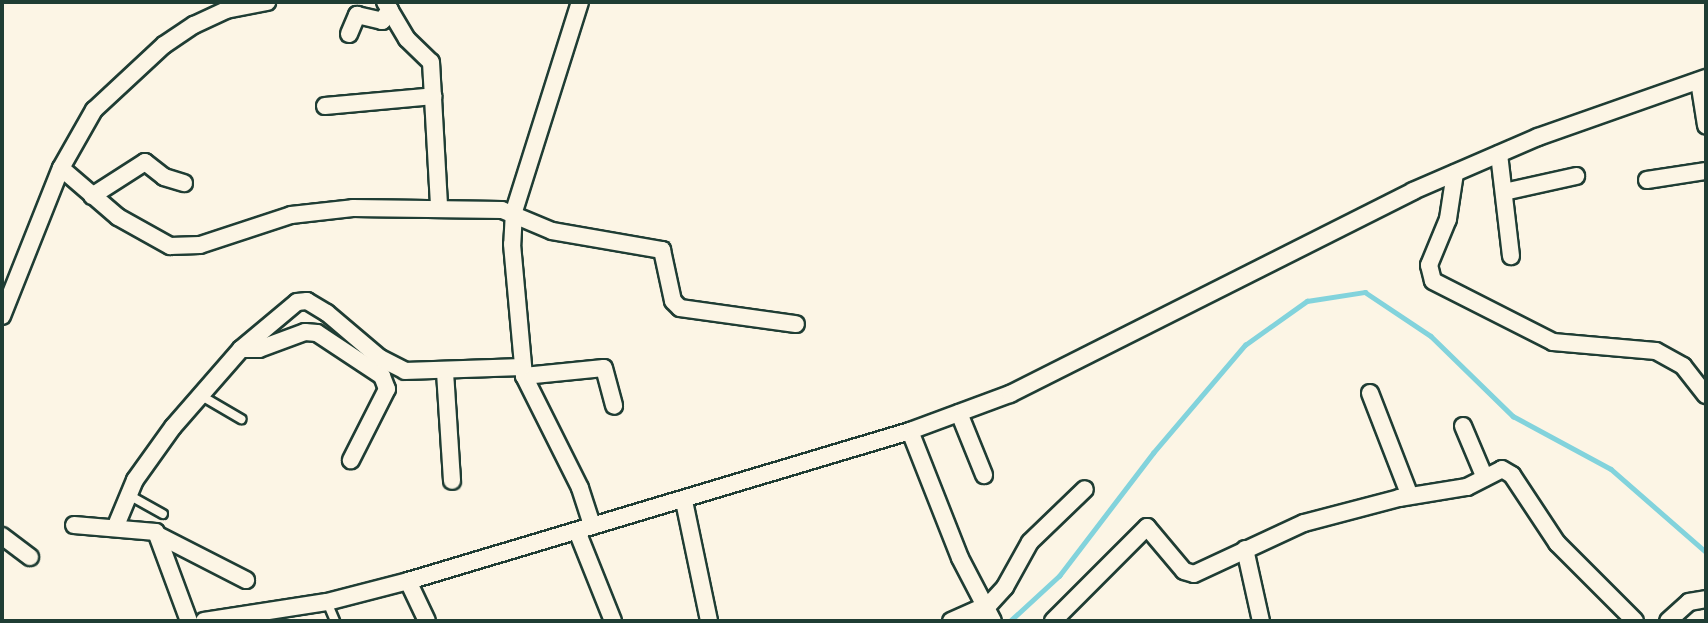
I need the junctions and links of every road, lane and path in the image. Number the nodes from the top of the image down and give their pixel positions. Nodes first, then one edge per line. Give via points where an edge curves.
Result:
1 (267, 2) edge
2 (580, 2) edge
3 (387, 6) edge
4 (349, 34) dead end
5 (1703, 80) edge
6 (434, 96) junction
7 (325, 106) dead end
8 (1706, 125) edge
9 (1499, 154) junction
10 (61, 168) junction
11 (1706, 171) edge
12 (1455, 173) junction
13 (1576, 176) dead end
14 (1647, 180) dead end
15 (184, 183) dead end
16 (1504, 192) junction
17 (92, 195) junction
18 (439, 207) junction
19 (514, 211) junction
20 (1511, 256) dead end
21 (2, 316) edge
22 (796, 324) dead end
23 (241, 349) junction
24 (445, 372) junction
25 (523, 372) junction
26 (1370, 393) dead end
27 (200, 395) junction
28 (1706, 395) edge
29 (614, 406) dead end
30 (959, 413) junction
31 (241, 419) dead end
32 (1463, 426) dead end
33 (910, 431) junction
34 (351, 460) dead end
35 (984, 475) dead end
36 (1485, 478) junction
37 (452, 481) dead end
38 (1085, 489) dead end
39 (127, 494) junction
40 (1410, 496) junction
41 (684, 501) junction
42 (163, 514) dead end
43 (74, 525) dead end
44 (115, 528) junction
45 (585, 528) junction
46 (158, 535) junction
47 (2, 536) edge
48 (1245, 549) junction
49 (30, 557) dead end
50 (246, 580) dead end
51 (408, 581) junction
52 (1706, 599) edge
53 (327, 602) junction
54 (986, 616) edge
55 (189, 621) edge
56 (204, 621) edge
57 (335, 621) edge
58 (427, 621) edge
59 (613, 621) edge
60 (709, 621) edge
61 (951, 621) edge
62 (1053, 621) edge
63 (1261, 621) edge
64 (1635, 621) edge
65 (1668, 621) edge

1 - 10 street via 210,17 164,45 94,110
2 - 19 street
3 - 4 street via 380,21 357,15
3 - 6 street via 407,39 432,62
5 - 8 street
5 - 9 street
6 - 7 street
6 - 18 street
9 - 12 street
9 - 16 street
10 - 17 street
10 - 21 street
11 - 14 street
12 - 28 street via 1448,219 1429,265 1433,281 1553,342 1656,351 1683,366
12 - 30 street via 1308,242 1157,323 1010,394
13 - 16 street
15 - 17 street via 164,177 145,162
16 - 20 street
17 - 18 street via 140,233 170,246 200,245 291,215 353,208
18 - 19 street
19 - 22 street via 524,221 552,231 662,250 673,301 680,308
19 - 25 street via 513,274
23 - 24 street via 302,301 327,313 389,365 413,372
23 - 27 street
23 - 34 street via 259,349 305,332 317,333 382,376 387,389
24 - 25 street
24 - 37 street
25 - 29 street via 604,368
25 - 45 street via 580,488
26 - 40 street
27 - 31 lane
27 - 39 street via 157,447
30 - 33 street
30 - 35 street
32 - 36 street
33 - 41 street
33 - 54 street
36 - 40 street via 1467,487
36 - 64 street via 1502,470 1512,475 1550,536
38 - 54 street via 1030,542
39 - 42 lane
39 - 44 street
40 - 48 street via 1304,523
41 - 45 street
41 - 60 street
43 - 44 street
44 - 46 street via 149,529
45 - 51 street
45 - 59 street
46 - 50 street
46 - 55 street
47 - 49 street
48 - 62 street via 1188,574 1147,527
48 - 63 street
51 - 53 street
51 - 58 street
52 - 65 street via 1689,601
53 - 56 street
53 - 57 lane
54 - 61 street

